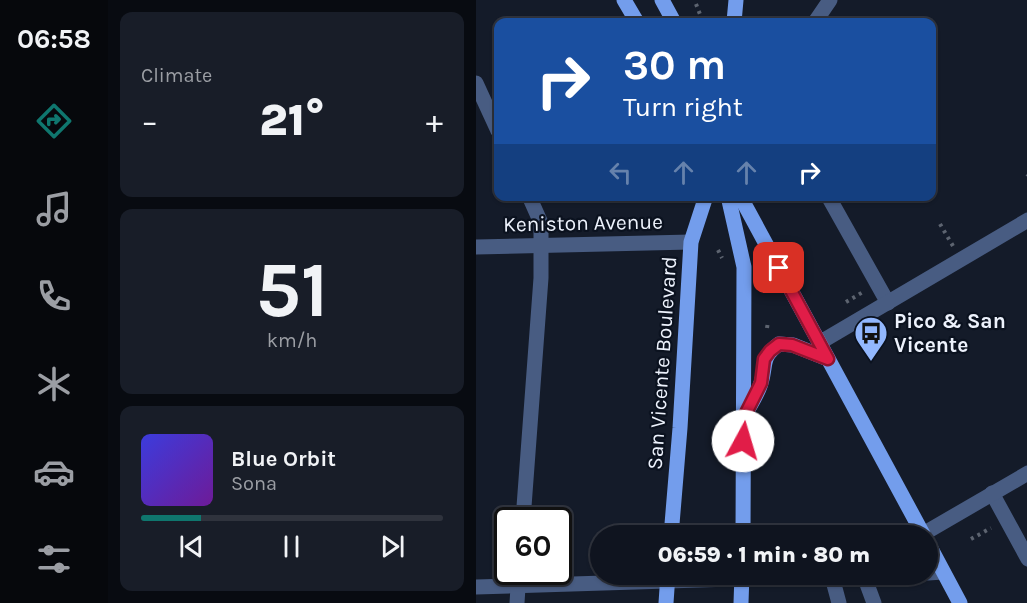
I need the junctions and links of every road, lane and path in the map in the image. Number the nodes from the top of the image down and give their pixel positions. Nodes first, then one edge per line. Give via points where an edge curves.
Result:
1 (624, 0) edge
2 (662, 0) edge
3 (736, 0) edge
4 (830, 0) edge
5 (696, 4) dead end
6 (635, 18) edge
7 (672, 18) edge
8 (701, 18) edge
9 (734, 18) edge
10 (818, 18) edge
11 (476, 83) edge
12 (494, 122) edge
13 (531, 201) edge
14 (704, 201) edge
15 (729, 201) edge
16 (743, 201) edge
17 (831, 201) edge
18 (1028, 220) edge
19 (940, 224) dead end
20 (691, 242) junction
21 (542, 245) junction
22 (476, 247) edge
23 (954, 248) dead end
24 (867, 290) dead end
25 (846, 302) dead end
26 (888, 303) junction
27 (762, 321) dead end
28 (768, 322) dead end
29 (819, 343) junction
30 (828, 359) junction
31 (744, 417) junction
32 (1028, 472) edge
33 (992, 493) junction
34 (524, 507) edge
35 (672, 525) edge
36 (743, 525) edge
37 (918, 525) edge
38 (994, 527) dead end
39 (938, 528) edge
40 (971, 539) dead end
41 (1028, 559) edge
42 (938, 562) edge
43 (938, 572) edge
44 (943, 572) junction
45 (572, 578) edge
46 (590, 578) edge
47 (494, 583) edge
48 (518, 585) edge
49 (667, 585) edge
50 (742, 585) edge
51 (834, 585) edge
52 (867, 585) edge
53 (476, 586) edge
54 (517, 603) edge
55 (666, 603) edge
56 (741, 603) edge
57 (839, 603) edge
58 (874, 603) edge
59 (960, 603) edge

1 - 6 main road
2 - 7 main road
3 - 9 main road
4 - 10 street
5 - 8 path
11 - 12 street
13 - 21 street via 541,223
14 - 20 main road, San Vicente Boulevard
15 - 31 main road via 744,267
16 - 29 main road
17 - 26 street
18 - 26 street
19 - 23 path
20 - 21 street, Keniston Avenue
20 - 35 main road, San Vicente Boulevard
21 - 22 street, Keniston Avenue
21 - 34 street
24 - 25 path
26 - 29 street
27 - 28 path via 767,328
29 - 30 main road
30 - 31 main road via 779,344 764,359 761,383
30 - 37 main road
31 - 36 main road
32 - 33 street
33 - 39 street
33 - 41 street
38 - 40 path
42 - 44 main road
43 - 44 street
44 - 59 main road
45 - 46 street
47 - 53 street
48 - 54 street
49 - 55 main road
50 - 56 main road
51 - 57 street
52 - 58 street

